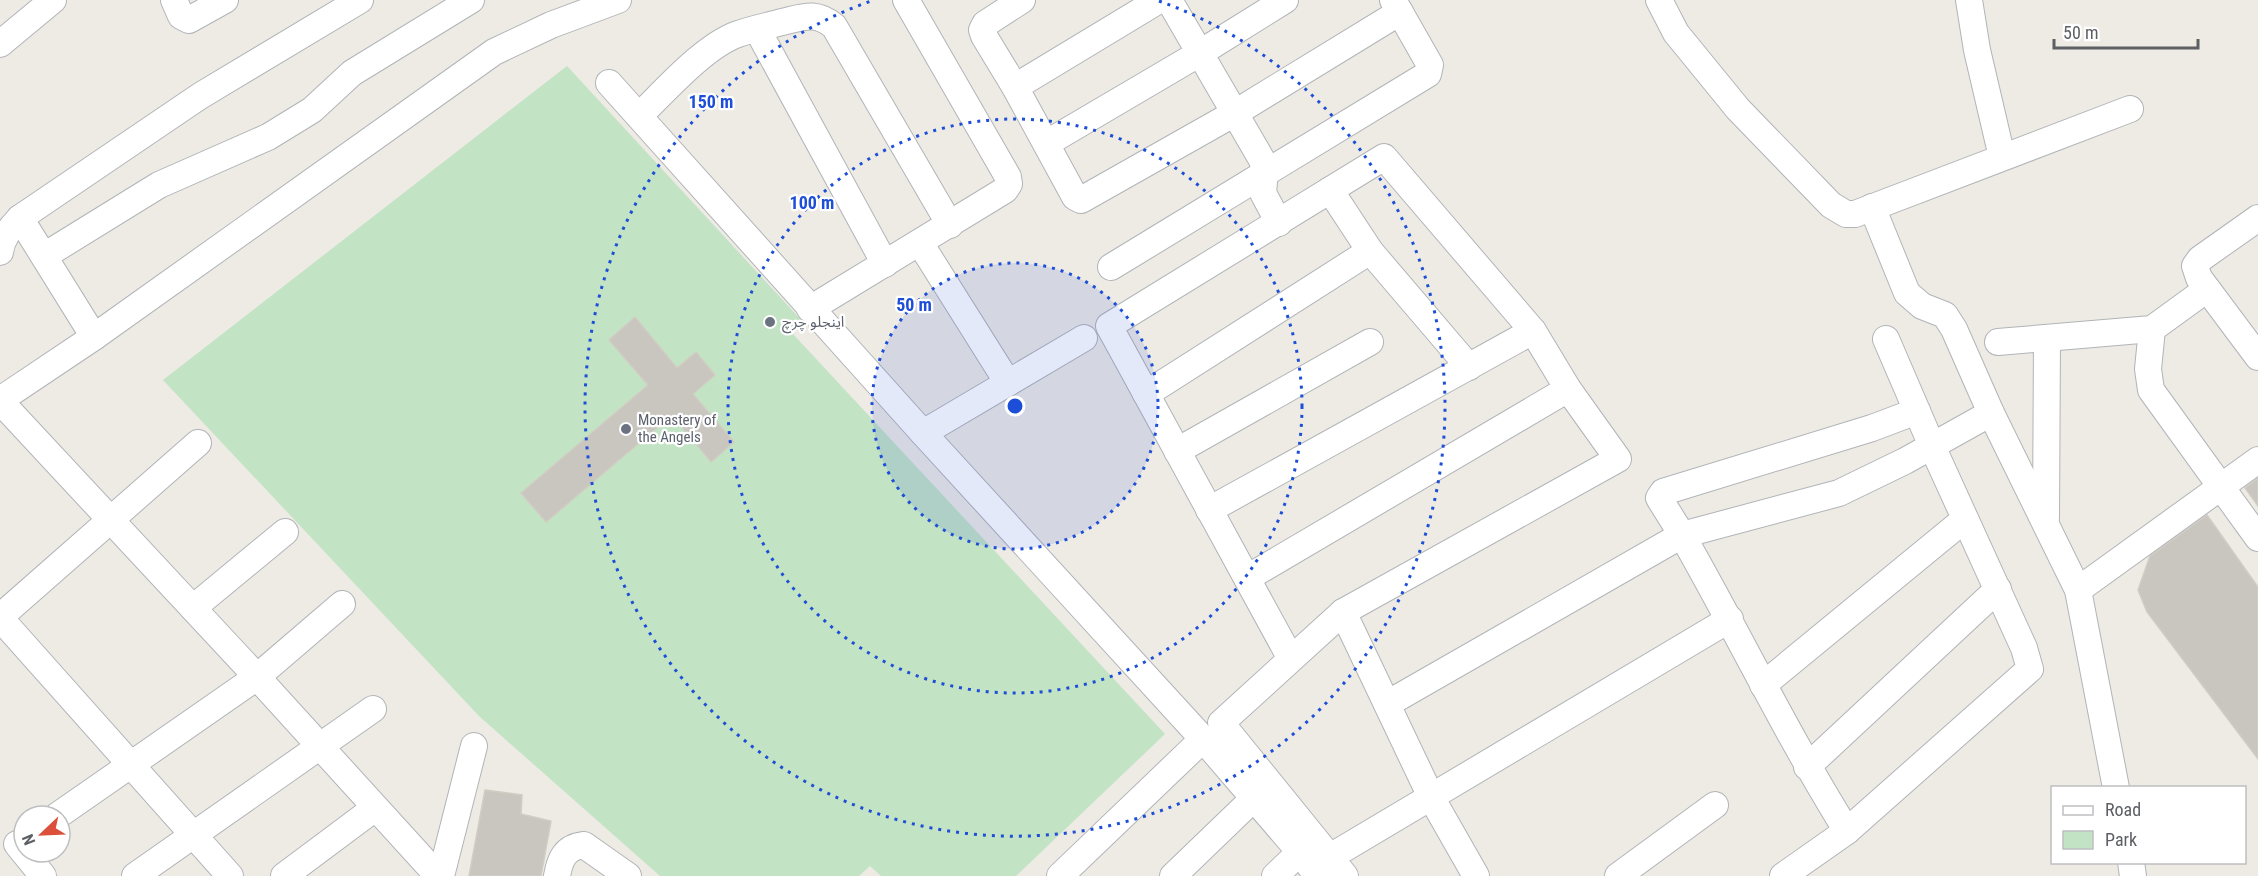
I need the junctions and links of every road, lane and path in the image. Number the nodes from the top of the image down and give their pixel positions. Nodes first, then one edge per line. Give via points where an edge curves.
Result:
1 (53, 0) edge
2 (174, 0) edge
3 (225, 0) edge
4 (360, 0) edge
5 (471, 0) edge
6 (618, 0) edge
7 (906, 0) edge
8 (1022, 0) edge
9 (1159, 0) edge
10 (1169, 0) edge
11 (1285, 0) edge
12 (1659, 0) edge
13 (1969, 0) edge
14 (1396, 6) edge
15 (757, 29) junction
16 (0, 44) edge
17 (1200, 53) junction
18 (609, 83) dead end
19 (1015, 87) junction
20 (2130, 109) dead end
21 (1234, 113) junction
22 (639, 116) junction
23 (1047, 143) junction
24 (2002, 158) junction
25 (1264, 175) junction
26 (1330, 190) junction
27 (1872, 207) junction
28 (2258, 218) edge
29 (1279, 223) junction
30 (950, 225) junction
31 (7, 230) edge
32 (920, 243) junction
33 (1370, 250) junction
34 (44, 256) junction
35 (885, 264) junction
36 (1110, 267) dead end
37 (2207, 289) junction
38 (810, 309) junction
39 (2152, 329) junction
40 (1533, 332) junction
41 (94, 337) junction
42 (1084, 338) dead end
43 (2047, 338) junction
44 (1886, 339) dead end
45 (1370, 342) dead end
46 (1998, 342) dead end
47 (2255, 346) edge
48 (1468, 367) junction
49 (1008, 383) junction
50 (1568, 389) junction
51 (1146, 394) junction
52 (0, 400) edge
53 (1917, 411) junction
54 (1991, 413) junction
55 (923, 433) junction
56 (198, 443) dead end
57 (1932, 446) junction
58 (1177, 451) junction
59 (2258, 460) edge
60 (2220, 486) junction
61 (1209, 510) junction
62 (1965, 519) junction
63 (111, 520) junction
64 (2046, 524) junction
65 (285, 532) dead end
66 (1682, 535) junction
67 (2258, 537) edge
68 (1247, 578) junction
69 (1998, 589) junction
70 (2078, 590) junction
71 (342, 604) dead end
72 (193, 608) junction
73 (1344, 612) junction
74 (0, 618) edge
75 (1731, 620) junction
76 (1292, 660) junction
77 (257, 677) junction
78 (1763, 685) junction
79 (1387, 704) junction
80 (373, 709) dead end
81 (1203, 739) junction
82 (320, 746) junction
83 (474, 746) dead end
84 (129, 765) junction
85 (1807, 766) junction
86 (2116, 786) edge
87 (1431, 797) junction
88 (1253, 799) junction
89 (72, 805) edge
90 (1715, 805) dead end
91 (375, 808) junction
92 (1846, 831) junction
93 (193, 835) junction
94 (1300, 852) junction
95 (32, 864) edge
96 (1331, 870) edge
97 (44, 876) edge
98 (135, 876) edge
99 (230, 876) edge
100 (284, 876) edge
101 (440, 876) edge
102 (557, 876) edge
103 (628, 876) edge
104 (1060, 876) edge
105 (1173, 876) edge
106 (1275, 876) edge
107 (1476, 876) edge
108 (1618, 876) edge
109 (1783, 876) edge

1 - 16 street
2 - 3 street via 181,16 189,20
4 - 31 street via 200,96
5 - 34 street via 352,73 312,110 268,137 159,185
6 - 41 street via 494,52
7 - 30 street via 1008,177 1005,190
8 - 19 street via 982,30
9 - 19 street
10 - 17 street
11 - 17 street
12 - 27 street via 1676,33 1738,109 1831,205 1846,214
13 - 24 street
14 - 21 street
14 - 25 street via 1430,65 1428,74
15 - 22 street via 723,41
15 - 30 street via 810,15 834,26
15 - 35 street
17 - 21 street
17 - 23 street
18 - 22 street
19 - 23 street
20 - 24 street
21 - 23 street via 1081,200 1075,197
21 - 25 street via 1262,160
22 - 38 street
24 - 27 street
25 - 29 street via 1263,193
25 - 36 street
26 - 29 street
26 - 33 street
26 - 40 street via 1384,157
27 - 54 street via 1907,293 1949,320
28 - 37 street via 2197,262 2196,272
29 - 51 street via 1108,326
30 - 32 street
31 - 34 street
32 - 35 street
32 - 49 street
33 - 48 street
33 - 51 street
34 - 41 street
35 - 38 street
37 - 39 street
37 - 47 street
38 - 55 street
39 - 43 street
39 - 60 street via 2148,369 2151,390
40 - 48 street
40 - 50 street
41 - 52 street
42 - 49 street
43 - 46 street
43 - 64 street
44 - 53 street
45 - 58 street
48 - 61 street
49 - 55 street
50 - 68 street
50 - 73 street via 1618,459
51 - 58 street
52 - 63 street
53 - 57 street
53 - 66 street via 1663,492 1659,498
54 - 57 street
54 - 64 street
55 - 81 street
56 - 63 street
57 - 62 street
57 - 66 street via 1839,493
58 - 61 street
59 - 60 street
60 - 67 street
60 - 70 street
61 - 68 street
62 - 69 street
62 - 78 street
63 - 72 street
63 - 74 street
64 - 70 street
65 - 72 street
66 - 75 street
66 - 79 street
68 - 76 street
69 - 85 street
69 - 92 street via 2030,669
70 - 86 street
71 - 77 street
72 - 77 street
73 - 76 street
73 - 79 street
74 - 84 street
75 - 78 street
75 - 87 street
76 - 96 street via 1221,723
77 - 82 street
77 - 84 street
78 - 85 street
79 - 87 street
80 - 82 street
81 - 88 street
81 - 104 street
82 - 91 street
82 - 93 street
83 - 101 street
84 - 89 street
84 - 93 street
85 - 92 street
87 - 96 street
87 - 107 street
88 - 94 street
88 - 105 street
90 - 108 street
91 - 100 street
91 - 101 street
92 - 109 street
93 - 98 street
93 - 99 street
94 - 96 street
94 - 106 street
95 - 97 street
102 - 103 street via 566,852 584,845

